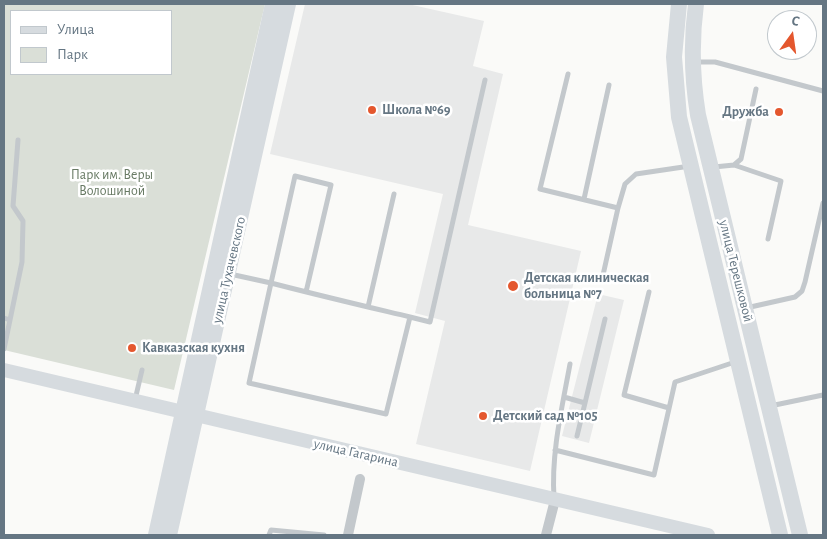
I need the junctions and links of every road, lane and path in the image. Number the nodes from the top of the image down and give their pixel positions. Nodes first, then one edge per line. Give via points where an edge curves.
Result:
1 (274, 4) edge
2 (288, 4) edge
3 (679, 4) edge
4 (696, 4) edge
5 (693, 62) junction
6 (568, 74) dead end
7 (485, 80) dead end
8 (609, 85) dead end
9 (756, 89) dead end
10 (823, 91) edge
11 (18, 140) dead end
12 (734, 165) junction
13 (691, 166) junction
14 (710, 167) junction
15 (394, 194) dead end
16 (584, 199) junction
17 (823, 203) edge
18 (618, 208) junction
19 (768, 239) dead end
20 (222, 272) junction
21 (604, 275) dead end
22 (271, 283) junction
23 (306, 292) junction
24 (649, 292) dead end
25 (368, 307) junction
26 (745, 308) junction
27 (410, 317) junction
28 (4, 318) edge
29 (605, 319) dead end
30 (10, 320) junction
31 (4, 349) edge
32 (738, 361) junction
33 (570, 364) dead end
34 (4, 370) edge
35 (142, 370) dead end
36 (823, 395) edge
37 (564, 397) junction
38 (135, 400) junction
39 (585, 403) junction
40 (769, 407) junction
41 (669, 408) junction
42 (190, 414) junction
43 (577, 436) dead end
44 (555, 450) junction
45 (360, 479) dead end
46 (555, 500) junction
47 (156, 535) edge
48 (169, 535) edge
49 (269, 535) edge
50 (324, 535) edge
51 (348, 535) edge
52 (546, 535) edge
53 (708, 535) edge
54 (780, 535) edge
55 (800, 535) edge

1 - 20 main road, улица Тухачевского
2 - 20 main road, улица Тухачевского
3 - 13 main road, улица Терешковой via 675,80 679,117
4 - 5 main road, улица Терешковой
5 - 10 lane via 714,62
5 - 14 main road, улица Терешковой via 695,97
6 - 16 lane via 540,189
7 - 27 lane via 430,322
8 - 16 lane
9 - 12 lane via 741,160
11 - 30 lane via 13,206 23,221 22,262
12 - 14 lane
12 - 19 lane via 781,181
13 - 18 lane via 636,174 625,184
13 - 32 main road, улица Терешковой
14 - 26 main road, улица Терешковой
15 - 25 lane
16 - 18 lane
17 - 26 lane via 802,290 795,297
18 - 21 lane
20 - 22 lane
20 - 42 main road, улица Тухачевского
22 - 23 lane
22 - 23 lane via 295,176 322,182 331,185
22 - 27 lane via 249,383 386,414
23 - 25 lane
24 - 41 lane via 624,395
25 - 27 lane
26 - 40 main road, улица Терешковой
28 - 30 lane
29 - 39 lane
30 - 31 lane
32 - 41 lane via 675,382
32 - 54 main road, улица Терешковой
33 - 37 lane
34 - 38 street, улица Гагарина
35 - 38 lane
36 - 40 lane
37 - 39 lane
37 - 44 lane
38 - 42 street, улица Гагарина
39 - 43 lane
40 - 55 main road, улица Терешковой
41 - 44 lane via 654,474
42 - 46 street, улица Гагарина
42 - 47 main road, улица Тухачевского
42 - 48 main road, улица Тухачевского
44 - 46 lane
45 - 51 street
46 - 52 street
46 - 53 street, улица Гагарина
49 - 50 lane via 271,530

